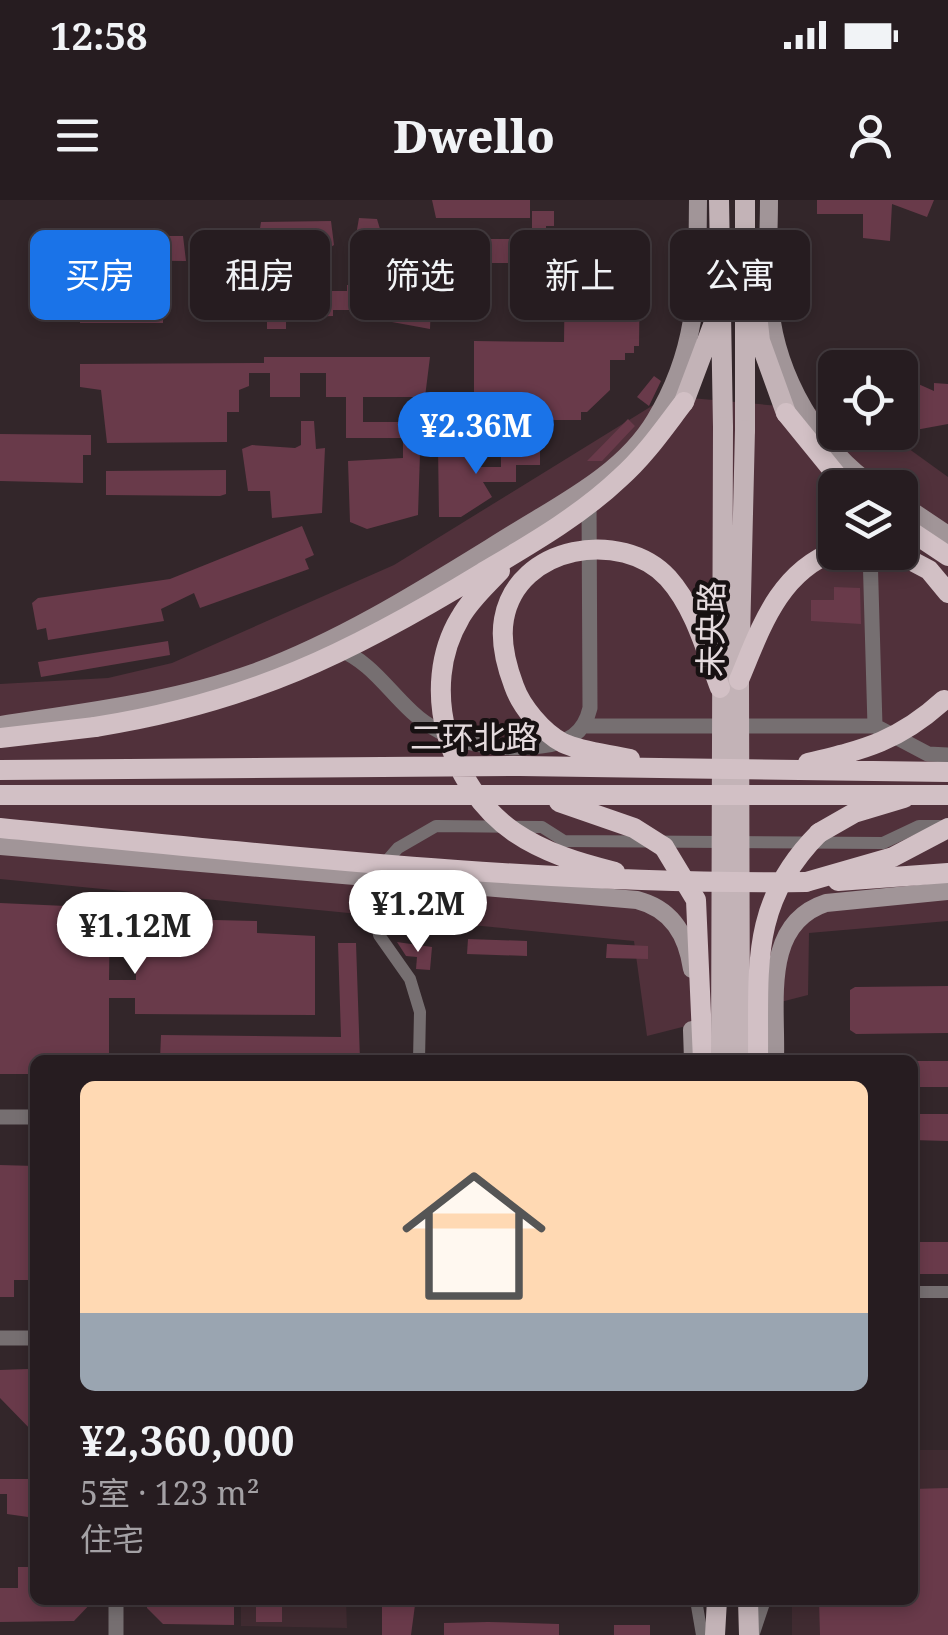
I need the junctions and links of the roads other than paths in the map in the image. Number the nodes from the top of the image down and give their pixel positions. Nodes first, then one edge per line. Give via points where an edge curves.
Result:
1 (698, 200) edge
2 (719, 200) edge
3 (769, 200) edge
4 (745, 204) edge
5 (719, 230) edge
6 (715, 320) edge
7 (720, 320) edge
8 (684, 402) joint
9 (786, 413) joint
10 (832, 470) edge
11 (854, 470) edge
12 (589, 486) junction
13 (918, 516) edge
14 (948, 535) edge
15 (918, 536) edge
16 (527, 546) junction
17 (948, 556) edge
18 (818, 557) edge
19 (918, 564) edge
20 (871, 570) edge
21 (948, 593) edge
22 (324, 642) junction
23 (729, 684) junction
24 (948, 690) edge
25 (0, 724) edge
26 (586, 726) junction
27 (876, 726) junction
28 (0, 738) edge
29 (948, 755) edge
30 (662, 767) junction
31 (0, 770) edge
32 (780, 770) junction
33 (948, 772) edge
34 (538, 795) junction
35 (915, 795) junction
36 (948, 795) edge
37 (0, 796) edge
38 (948, 827) edge
39 (0, 828) edge
40 (0, 846) edge
41 (948, 873) edge
42 (371, 879) junction
43 (806, 882) junction
44 (662, 884) junction
45 (948, 891) edge
46 (419, 1055) edge
47 (693, 1055) edge
48 (703, 1055) edge
49 (721, 1055) edge
50 (740, 1055) edge
51 (758, 1055) edge
52 (775, 1055) edge
53 (0, 1117) edge
54 (30, 1117) edge
55 (918, 1292) edge
56 (948, 1292) edge
57 (0, 1338) edge
58 (30, 1338) edge
59 (116, 1605) edge
60 (697, 1605) edge
61 (717, 1605) edge
62 (748, 1605) edge
63 (763, 1605) edge
64 (116, 1635) edge
65 (702, 1635) edge
66 (714, 1635) edge
67 (751, 1635) edge

1 - 12 main road via 697,307 681,366 653,424
2 - 5 main road, 未央路
3 - 11 main road via 770,307 783,362 820,438
4 - 9 main road via 760,341
4 - 23 main road, 未央路, bridge via 745,430
6 - 8 main road
7 - 23 main road, 未央路, bridge
8 - 16 highway, bridge via 617,482
9 - 10 highway
12 - 22 main road
12 - 26 street
13 - 14 main road
15 - 17 highway
16 - 28 highway, bridge via 390,629 294,675 173,713
16 - 44 highway, bridge via 473,600 452,637 442,699 454,756 480,799 512,831 559,856
18 - 23 highway, bridge via 773,601
19 - 21 highway
20 - 27 street
22 - 25 main road via 250,674 182,693
22 - 26 street via 358,656 425,723 456,738 529,748 567,740
23 - 30 highway, bridge via 688,604 634,552 598,548 548,558 516,588 504,618 504,659 518,698 563,743
23 - 49 main road, 未央路, bridge
23 - 50 main road, 未央路, bridge
24 - 32 highway, bridge via 914,727 882,745
26 - 27 street
27 - 29 street via 928,754
30 - 31 highway, 二环北路, bridge
30 - 32 highway, 二环北路, bridge
32 - 33 highway, 二环北路, bridge
34 - 35 highway, 二环北路, bridge
34 - 37 highway, 二环北路, bridge
34 - 48 highway, bridge via 634,828 664,847 681,870 696,900
35 - 36 highway, 二环北路, bridge
35 - 51 highway, bridge via 854,814 818,833 795,857 764,916
38 - 42 street via 918,826 884,843 564,841 542,827 436,826 398,848
38 - 43 highway via 894,857
39 - 44 highway, bridge via 389,866
40 - 42 main road
41 - 43 highway
42 - 46 street via 379,935 410,978 420,1012
42 - 47 main road via 637,900 658,908 677,924 688,950
43 - 44 highway, bridge
45 - 52 main road via 826,903 788,926 778,964
53 - 54 street
55 - 56 street
57 - 58 street
59 - 64 street
60 - 65 street
61 - 66 main road
62 - 67 main road
63 - 67 street

